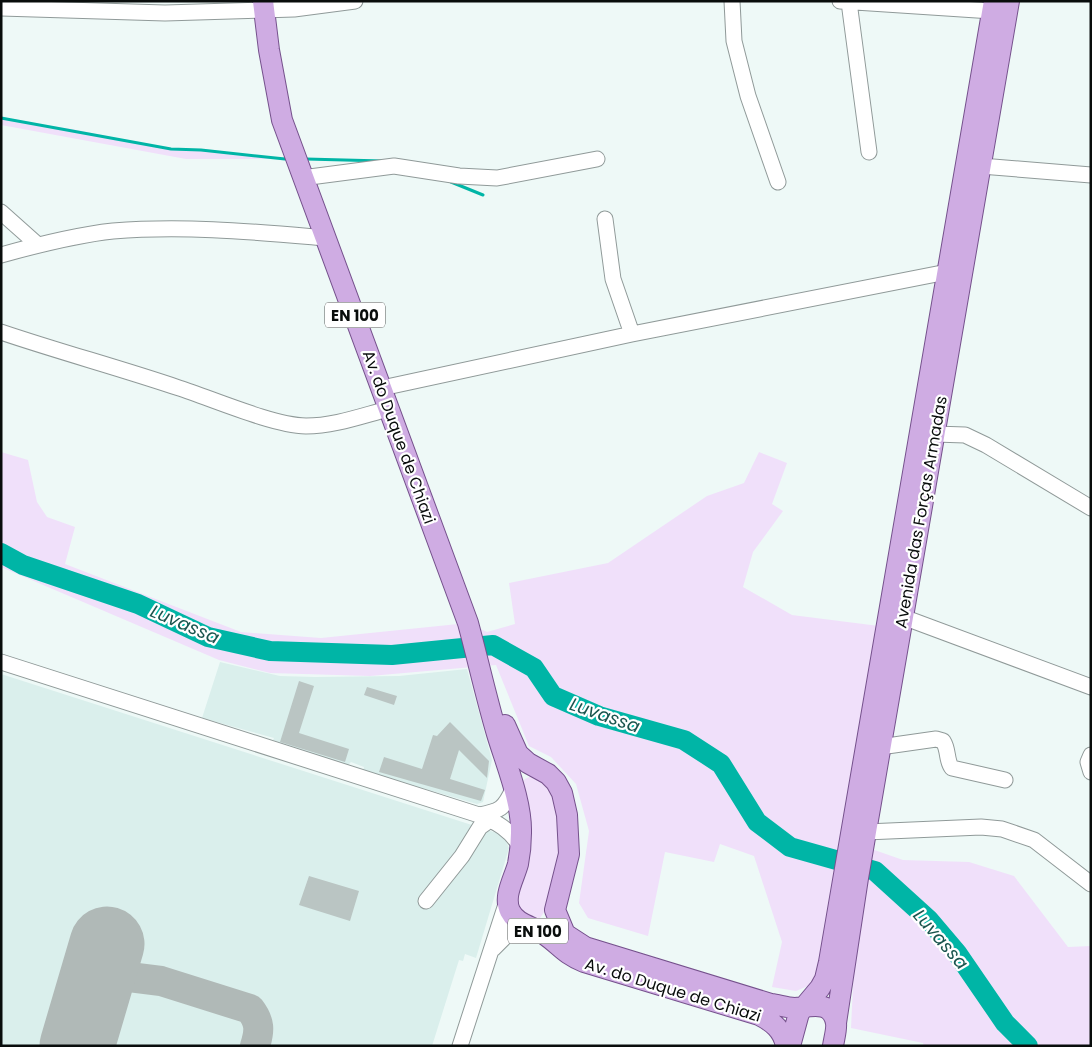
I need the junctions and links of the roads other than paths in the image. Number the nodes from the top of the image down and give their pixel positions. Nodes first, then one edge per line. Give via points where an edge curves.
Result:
1 (355, 1) edge
2 (732, 1) edge
3 (845, 2) edge
4 (998, 4) edge
5 (297, 5) edge
6 (75, 6) edge
7 (263, 6) edge
8 (166, 7) edge
9 (1, 8) edge
10 (869, 152) dead end
11 (597, 158) dead end
12 (981, 166) junction
13 (1091, 175) edge
14 (302, 178) junction
15 (778, 182) dead end
16 (1, 212) edge
17 (605, 219) dead end
18 (327, 238) junction
19 (38, 245) junction
20 (1, 255) edge
21 (947, 272) junction
22 (1, 332) edge
23 (632, 334) junction
24 (382, 388) junction
25 (388, 409) junction
26 (934, 434) junction
27 (1091, 508) edge
28 (903, 617) junction
29 (1, 662) edge
30 (482, 671) junction
31 (1091, 687) edge
32 (880, 746) junction
33 (1091, 755) edge
34 (1091, 772) edge
35 (548, 774) junction
36 (1005, 780) dead end
37 (513, 789) junction
38 (484, 818) junction
39 (860, 841) junction
40 (520, 846) junction
41 (851, 877) junction
42 (1091, 884) edge
43 (508, 896) junction
44 (426, 901) dead end
45 (555, 910) junction
46 (530, 927) junction
47 (488, 954) junction
48 (805, 1005) junction
49 (836, 1023) junction
50 (460, 1046) edge
51 (786, 1046) edge
52 (790, 1046) edge
53 (833, 1046) edge

1 - 5 street
2 - 15 street via 736,50 748,96
3 - 4 street
3 - 10 street
4 - 12 main road, Avenida das Forças Armadas
4 - 21 main road, Avenida das Forças Armadas
5 - 7 street
6 - 8 street
6 - 9 street
7 - 8 street
7 - 14 main road, Av. do Duque de Chiazi / EN 100 via 282,120
11 - 14 street via 498,178 458,176 394,166
12 - 13 street
12 - 26 main road, Avenida das Forças Armadas
14 - 18 main road, Av. do Duque de Chiazi / EN 100
16 - 19 street
17 - 23 street via 613,279
18 - 19 street via 189,229 112,232
18 - 24 main road, Av. do Duque de Chiazi / EN 100
19 - 20 street
21 - 23 street
21 - 39 main road, Avenida das Forças Armadas
22 - 25 street via 280,421 305,426 330,424
23 - 24 street
24 - 25 main road, Av. do Duque de Chiazi / EN 100
25 - 30 main road, Av. do Duque de Chiazi / EN 100 via 468,624
26 - 27 street via 965,435
26 - 28 main road, Avenida das Forças Armadas
28 - 31 street
28 - 32 main road, Avenida das Forças Armadas
29 - 38 street
30 - 35 main road, Av. do Duque de Chiazi / EN 100 via 518,754
30 - 37 main road, Av. do Duque de Chiazi / EN 100
32 - 36 street via 936,739 946,746 948,764 952,768
32 - 39 main road, Avenida das Forças Armadas
33 - 34 street via 1088,762
35 - 37 main road via 526,772
35 - 45 main road, Av. do Duque de Chiazi / EN 100 via 562,794 569,836 564,876
37 - 38 street via 498,811
37 - 40 main road, Av. do Duque de Chiazi / EN 100 via 521,830
38 - 40 street via 503,826
38 - 44 street via 462,856
39 - 41 main road, Avenida das Forças Armadas
39 - 42 street via 982,827 1002,829 1034,840
40 - 43 main road, Av. do Duque de Chiazi / EN 100
41 - 48 main road, Avenida das Forças Armadas via 825,979
41 - 49 main road, Avenida das Forças Armadas
43 - 46 main road, Av. do Duque de Chiazi / EN 100 via 512,916
43 - 47 street
45 - 46 main road, EN 100 via 549,920
45 - 48 main road, Av. do Duque de Chiazi / EN 100 via 565,934 584,947 772,1004 795,1008
46 - 47 street via 513,929
46 - 51 main road, Av. do Duque de Chiazi / EN 100 via 544,934 567,955 584,962 759,1015 776,1026
47 - 50 street
48 - 49 main road, EN 100 via 816,1004 825,1008
48 - 52 main road, Avenida das Forças Armadas via 794,1026
49 - 53 main road, Avenida das Forças Armadas

